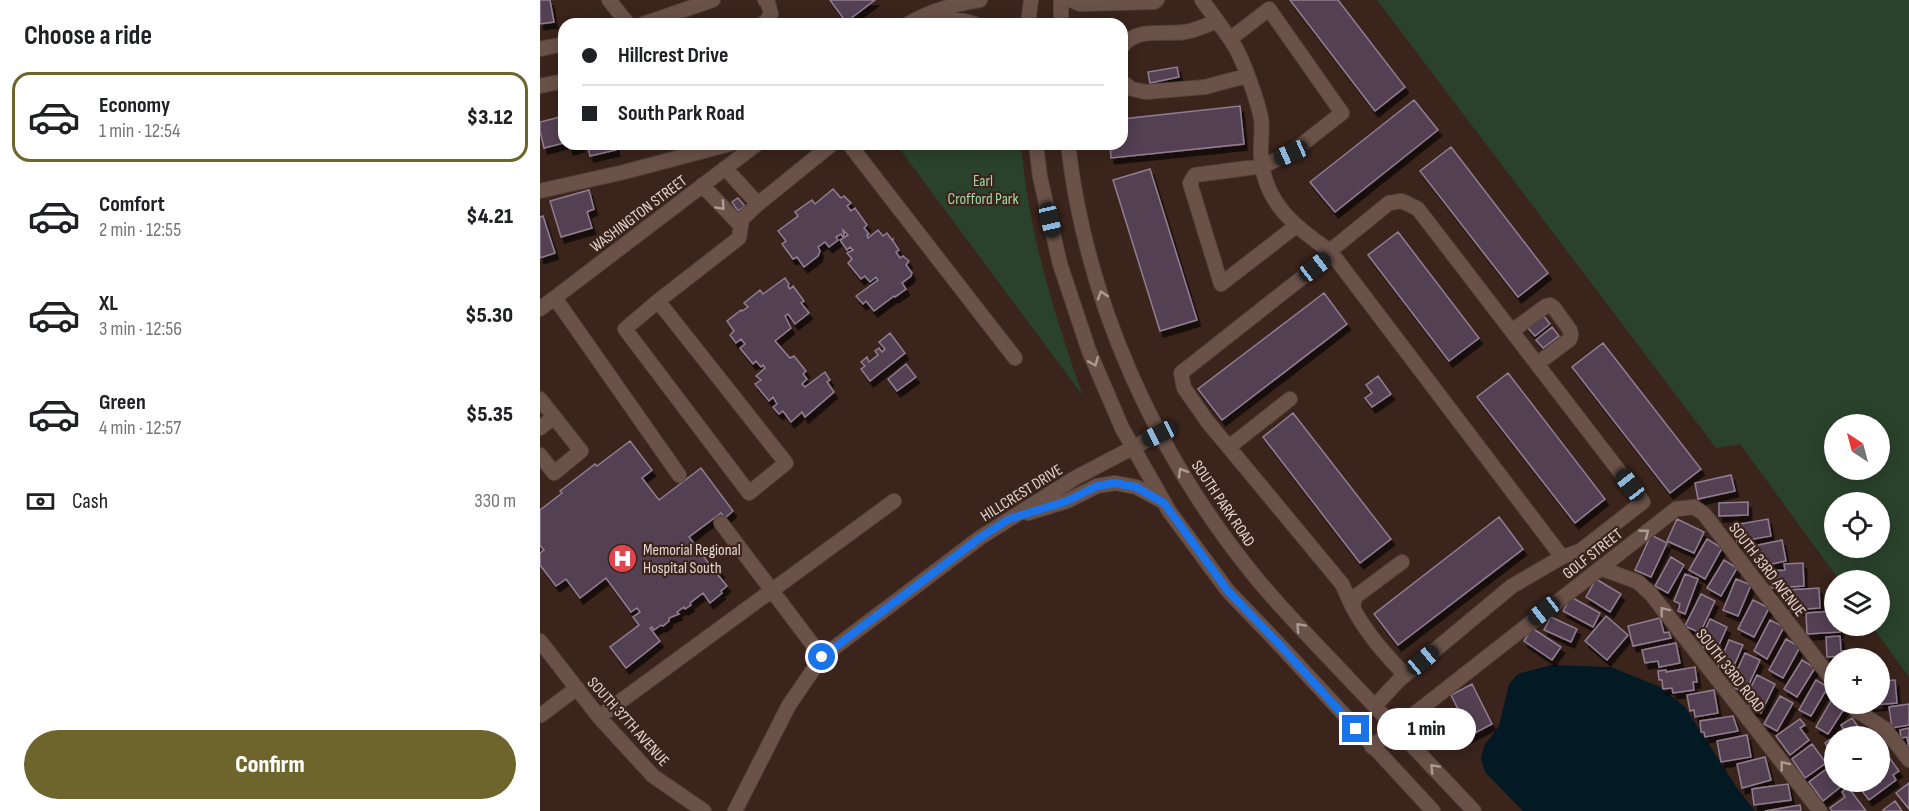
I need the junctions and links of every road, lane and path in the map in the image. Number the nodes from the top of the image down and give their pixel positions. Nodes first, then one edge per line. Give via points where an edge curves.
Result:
1 (609, 0) edge
2 (713, 0) edge
3 (765, 0) edge
4 (1031, 0) edge
5 (1061, 0) edge
6 (1071, 0) edge
7 (1157, 0) edge
8 (1202, 0) edge
9 (973, 1) edge
10 (1142, 1) edge
11 (922, 16) junction
12 (623, 18) edge
13 (660, 18) edge
14 (768, 18) edge
15 (918, 18) edge
16 (939, 18) edge
17 (1029, 18) edge
18 (1061, 18) edge
19 (1217, 21) junction
20 (1128, 39) edge
21 (1230, 39) junction
22 (558, 45) edge
23 (540, 49) edge
24 (1246, 76) junction
25 (558, 82) edge
26 (540, 86) edge
27 (1128, 86) edge
28 (708, 150) edge
29 (749, 150) edge
30 (824, 150) edge
31 (854, 150) edge
32 (1037, 150) edge
33 (1069, 150) edge
34 (1263, 166) junction
35 (725, 168) junction
36 (702, 185) junction
37 (540, 191) edge
38 (758, 204) junction
39 (741, 226) junction
40 (1296, 226) junction
41 (1331, 252) junction
42 (555, 298) junction
43 (658, 301) junction
44 (540, 309) edge
45 (1512, 331) junction
46 (1015, 358) dead end
47 (1537, 364) junction
48 (540, 399) edge
49 (1290, 399) dead end
50 (554, 417) junction
51 (540, 428) edge
52 (1159, 434) junction
53 (1133, 447) junction
54 (1229, 447) junction
55 (540, 455) edge
56 (679, 475) dead end
57 (894, 501) dead end
58 (1164, 503) junction
59 (1694, 507) joint
60 (1009, 519) junction
61 (721, 523) dead end
62 (1562, 557) junction
63 (1402, 562) dead end
64 (1600, 568) junction
65 (772, 589) junction
66 (1353, 608) junction
67 (540, 641) edge
68 (822, 657) junction
69 (1824, 669) edge
70 (1405, 675) junction
71 (577, 688) junction
72 (1375, 706) junction
73 (1862, 714) edge
74 (541, 715) edge
75 (599, 717) junction
76 (1395, 728) junction
77 (1372, 747) junction
78 (1909, 760) edge
79 (704, 811) edge
80 (735, 811) edge
81 (1432, 811) edge
82 (1474, 811) edge
83 (1820, 811) edge

1 - 12 street
2 - 13 street
3 - 14 street via 771,14
4 - 17 street
5 - 18 street
6 - 10 street via 1080,4
7 - 10 street
8 - 19 street
9 - 11 street
11 - 15 street
11 - 16 street
19 - 20 street via 1186,32
19 - 21 street
21 - 24 street
21 - 34 street via 1269,9 1342,113 1291,153
22 - 23 street
24 - 27 street via 1205,87 1146,92
24 - 34 street via 1262,121
25 - 26 street
28 - 37 street
29 - 35 street, WASHINGTON STREET
30 - 38 street
31 - 46 street
32 -> 53 street via 1060,264 1089,351
52 -> 33 street, SOUTH PARK ROAD via 1117,341 1089,258
34 - 40 street via 1280,210
34 - 40 street via 1195,175 1190,183 1221,284
35 - 36 street, WASHINGTON STREET
35 - 38 street
36 -> 39 street
36 - 42 street, WASHINGTON STREET
38 - 39 street via 742,219
39 - 43 street via 739,238
40 - 41 street
41 - 45 street via 1389,203 1402,201 1418,209
41 - 54 street via 1181,373 1184,388
41 - 62 street
42 - 44 street, WASHINGTON STREET
42 - 56 street
43 - 43 street via 786,463 749,493 625,329
45 - 47 street
45 - 47 street via 1546,306 1554,308 1571,334 1570,339
47 - 62 street via 1643,502 1580,551
48 - 50 street
49 - 54 street
50 - 51 street
50 - 55 street via 581,451 554,473
52 - 53 street, HILLCREST DRIVE
72 -> 52 street, SOUTH PARK ROAD via 1257,579 1203,506
53 - 58 street
53 - 60 street, HILLCREST DRIVE
54 - 66 street via 1342,584
57 - 65 street
58 - 60 street via 1136,487 1115,483
58 - 77 street via 1228,591
64 -> 59 street, GOLF STREET via 1676,509
59 - 69 street, SOUTH 33RD AVENUE via 1704,514
60 - 68 street, HILLCREST DRIVE
61 - 65 street
62 - 70 street via 1512,586
63 - 66 street via 1355,597
64 - 76 street, GOLF STREET
83 -> 64 street, SOUTH 33RD ROAD via 1651,594 1638,582
65 - 68 street
65 - 75 street
66 - 70 street via 1365,630
67 - 71 street, SOUTH 37TH AVENUE
68 - 80 street, HILLCREST DRIVE via 789,705
70 - 72 street
71 - 74 street
71 - 75 street, SOUTH 37TH AVENUE
72 - 76 street, SOUTH PARK ROAD
73 - 78 street via 1885,729
75 - 79 street, SOUTH 37TH AVENUE via 653,776
76 - 77 street, GOLF STREET
82 -> 76 street, SOUTH PARK ROAD
77 - 81 street

